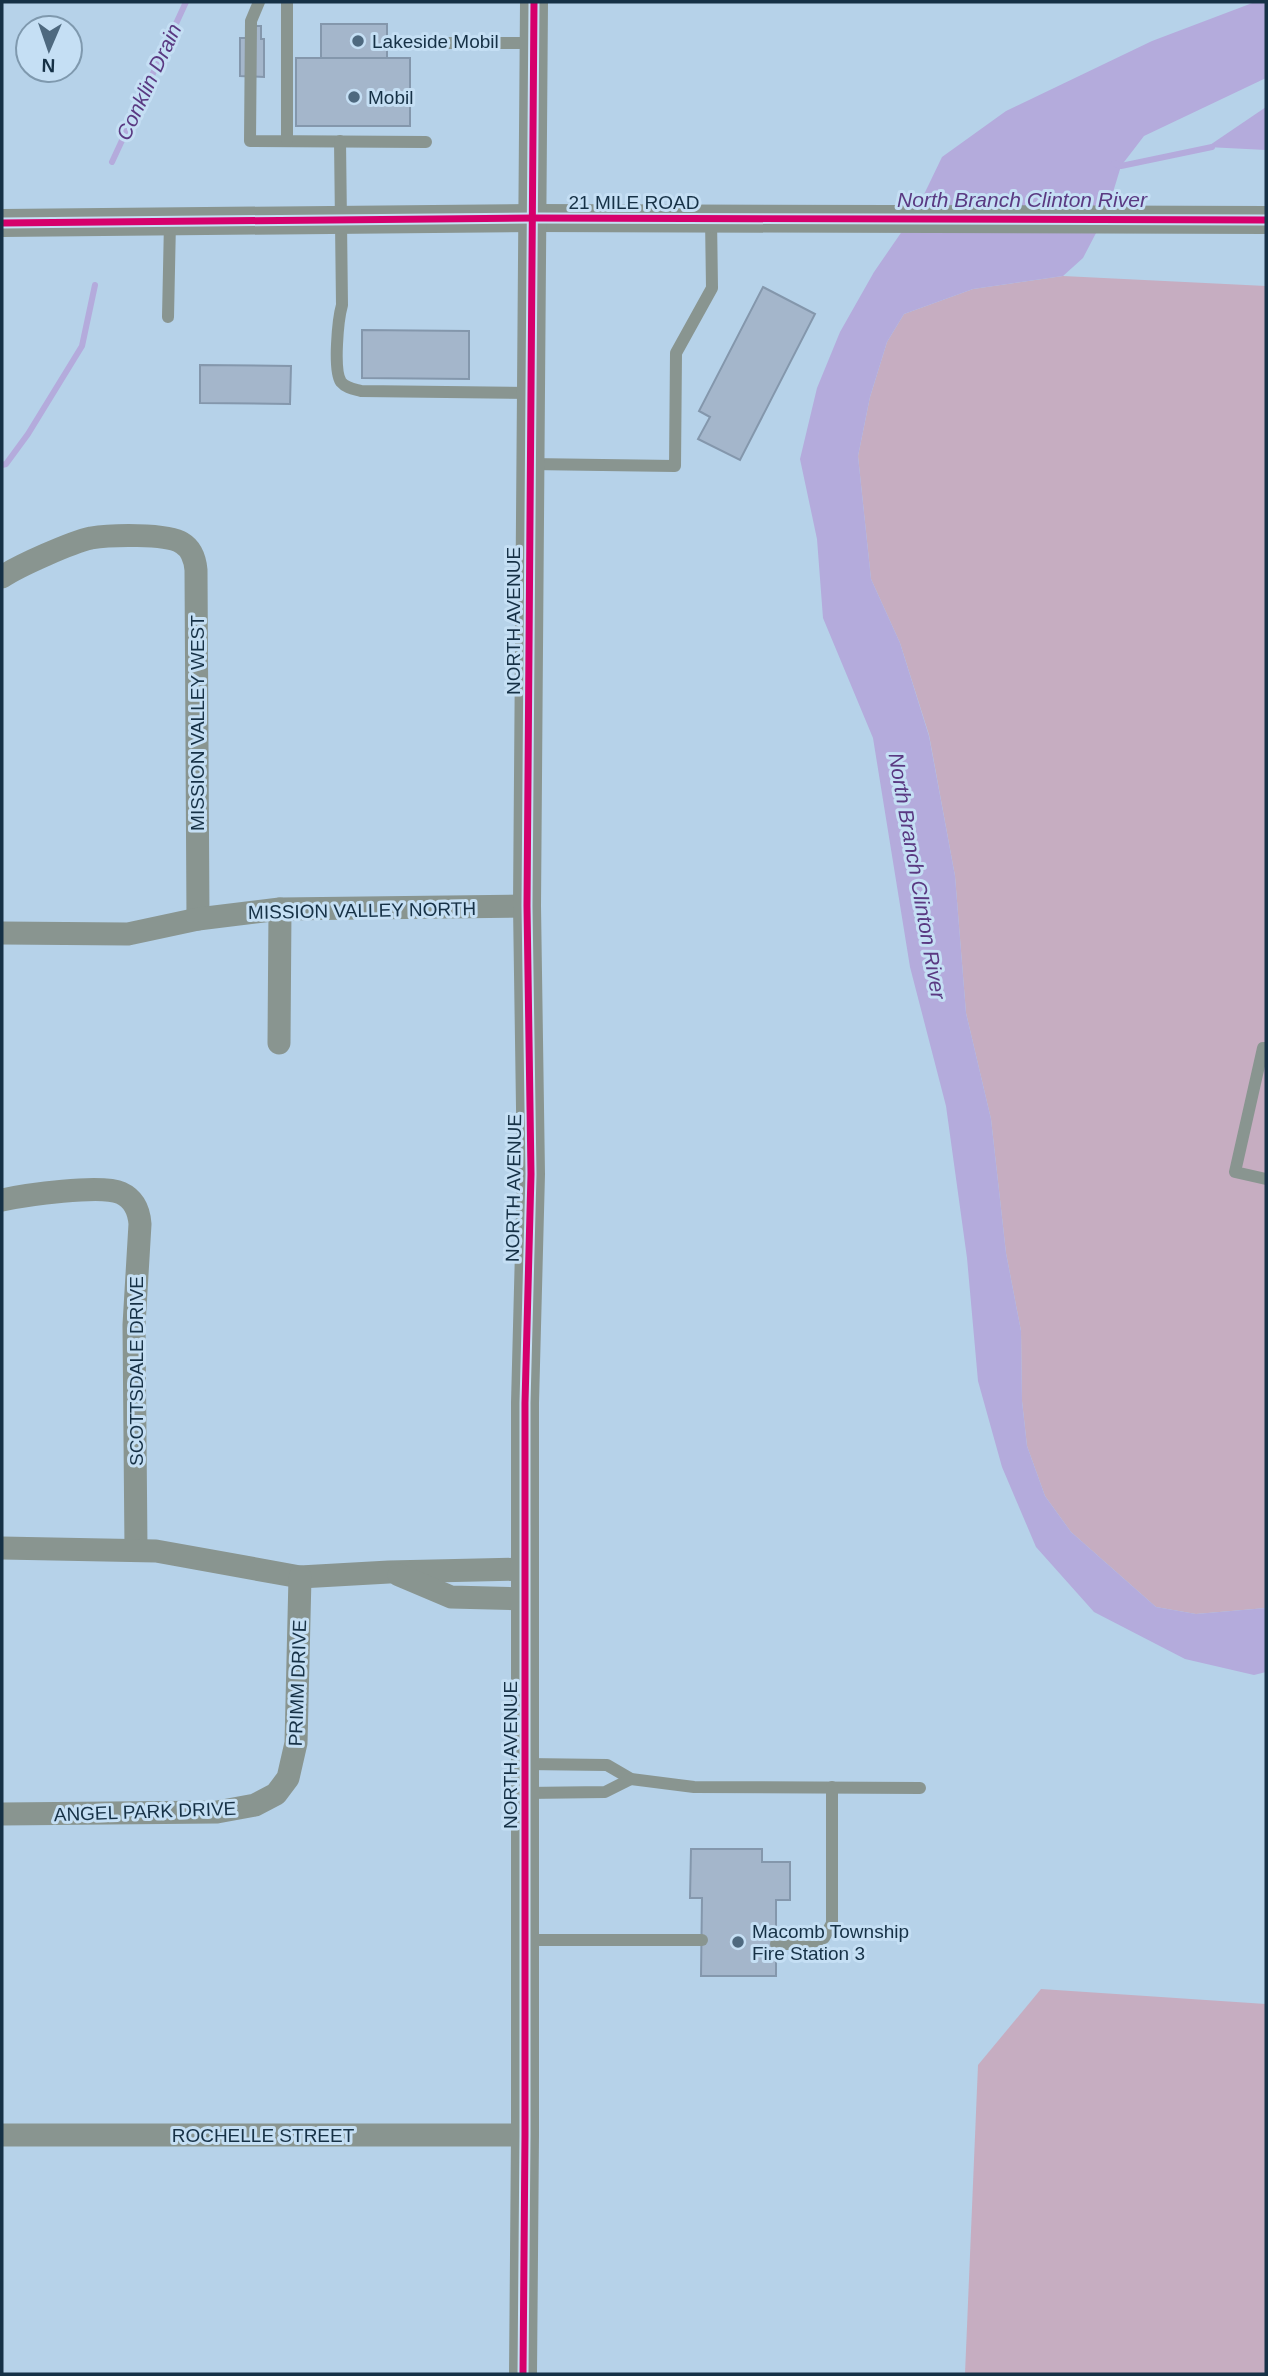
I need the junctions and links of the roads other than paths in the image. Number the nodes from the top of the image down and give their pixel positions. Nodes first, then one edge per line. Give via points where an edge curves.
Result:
1 (259, 2) edge
2 (287, 2) edge
3 (534, 2) edge
4 (425, 43) dead end
5 (534, 43) junction
6 (287, 141) junction
7 (340, 141) junction
8 (426, 142) dead end
9 (533, 218) junction
10 (711, 218) junction
11 (1266, 219) edge
12 (341, 220) junction
13 (170, 222) junction
14 (2, 223) edge
15 (168, 317) dead end
16 (531, 393) junction
17 (530, 464) junction
18 (2, 576) edge
19 (527, 906) junction
20 (279, 909) junction
21 (198, 919) junction
22 (2, 933) edge
23 (279, 1043) dead end
24 (1266, 1048) edge
25 (1266, 1180) edge
26 (2, 1200) edge
27 (2, 1548) edge
28 (136, 1549) junction
29 (526, 1569) junction
30 (389, 1572) junction
31 (300, 1577) junction
32 (526, 1599) junction
33 (526, 1764) junction
34 (631, 1779) junction
35 (282, 1787) joint
36 (832, 1787) junction
37 (920, 1788) dead end
38 (526, 1793) junction
39 (2, 1814) edge
40 (525, 1940) junction
41 (702, 1940) dead end
42 (776, 1944) dead end
43 (2, 2135) edge
44 (525, 2135) junction
45 (523, 2374) edge

1 - 6 lane via 251,21 250,141
2 - 6 lane
3 - 5 street, NORTH AVENUE
4 - 5 lane
5 - 9 street, NORTH AVENUE
6 - 7 lane
7 - 8 lane
7 - 12 lane
9 - 10 street, 21 MILE ROAD
9 - 12 street, 21 MILE ROAD
9 - 16 street, NORTH AVENUE
10 - 11 street, 21 MILE ROAD
10 - 17 lane via 712,288 676,354 675,466
12 - 13 street, 21 MILE ROAD
12 - 16 lane via 341,382 361,391
13 - 14 street, 21 MILE ROAD
13 - 15 lane
16 - 17 street, NORTH AVENUE
17 - 19 street, NORTH AVENUE
18 - 21 street, MISSION VALLEY WEST via 89,539 107,537 172,538 194,556
19 - 20 street, MISSION VALLEY NORTH
19 - 29 street, NORTH AVENUE via 531,1174
20 - 21 street, MISSION VALLEY NORTH
20 - 23 street
21 - 22 street, MISSION VALLEY NORTH via 128,934
24 - 25 lane via 1235,1172
26 - 28 street, SCOTTSDALE DRIVE via 106,1190 128,1197 138,1212
27 - 28 street
28 - 31 street
29 - 30 street
29 - 32 street, NORTH AVENUE
30 - 31 street
30 - 32 street via 451,1597
31 - 35 street, PRIMM DRIVE via 296,1743
32 - 33 street, NORTH AVENUE
33 - 34 lane via 607,1765
33 - 38 street, NORTH AVENUE
34 - 36 lane via 694,1787
34 - 38 lane via 605,1792
35 - 39 street, ANGEL PARK DRIVE via 256,1805 217,1812
36 - 37 lane
36 - 42 lane via 832,1923 824,1938 808,1944
38 - 40 street, NORTH AVENUE
40 - 41 lane
40 - 44 street, NORTH AVENUE
43 - 44 street, ROCHELLE STREET
44 - 45 street, NORTH AVENUE

